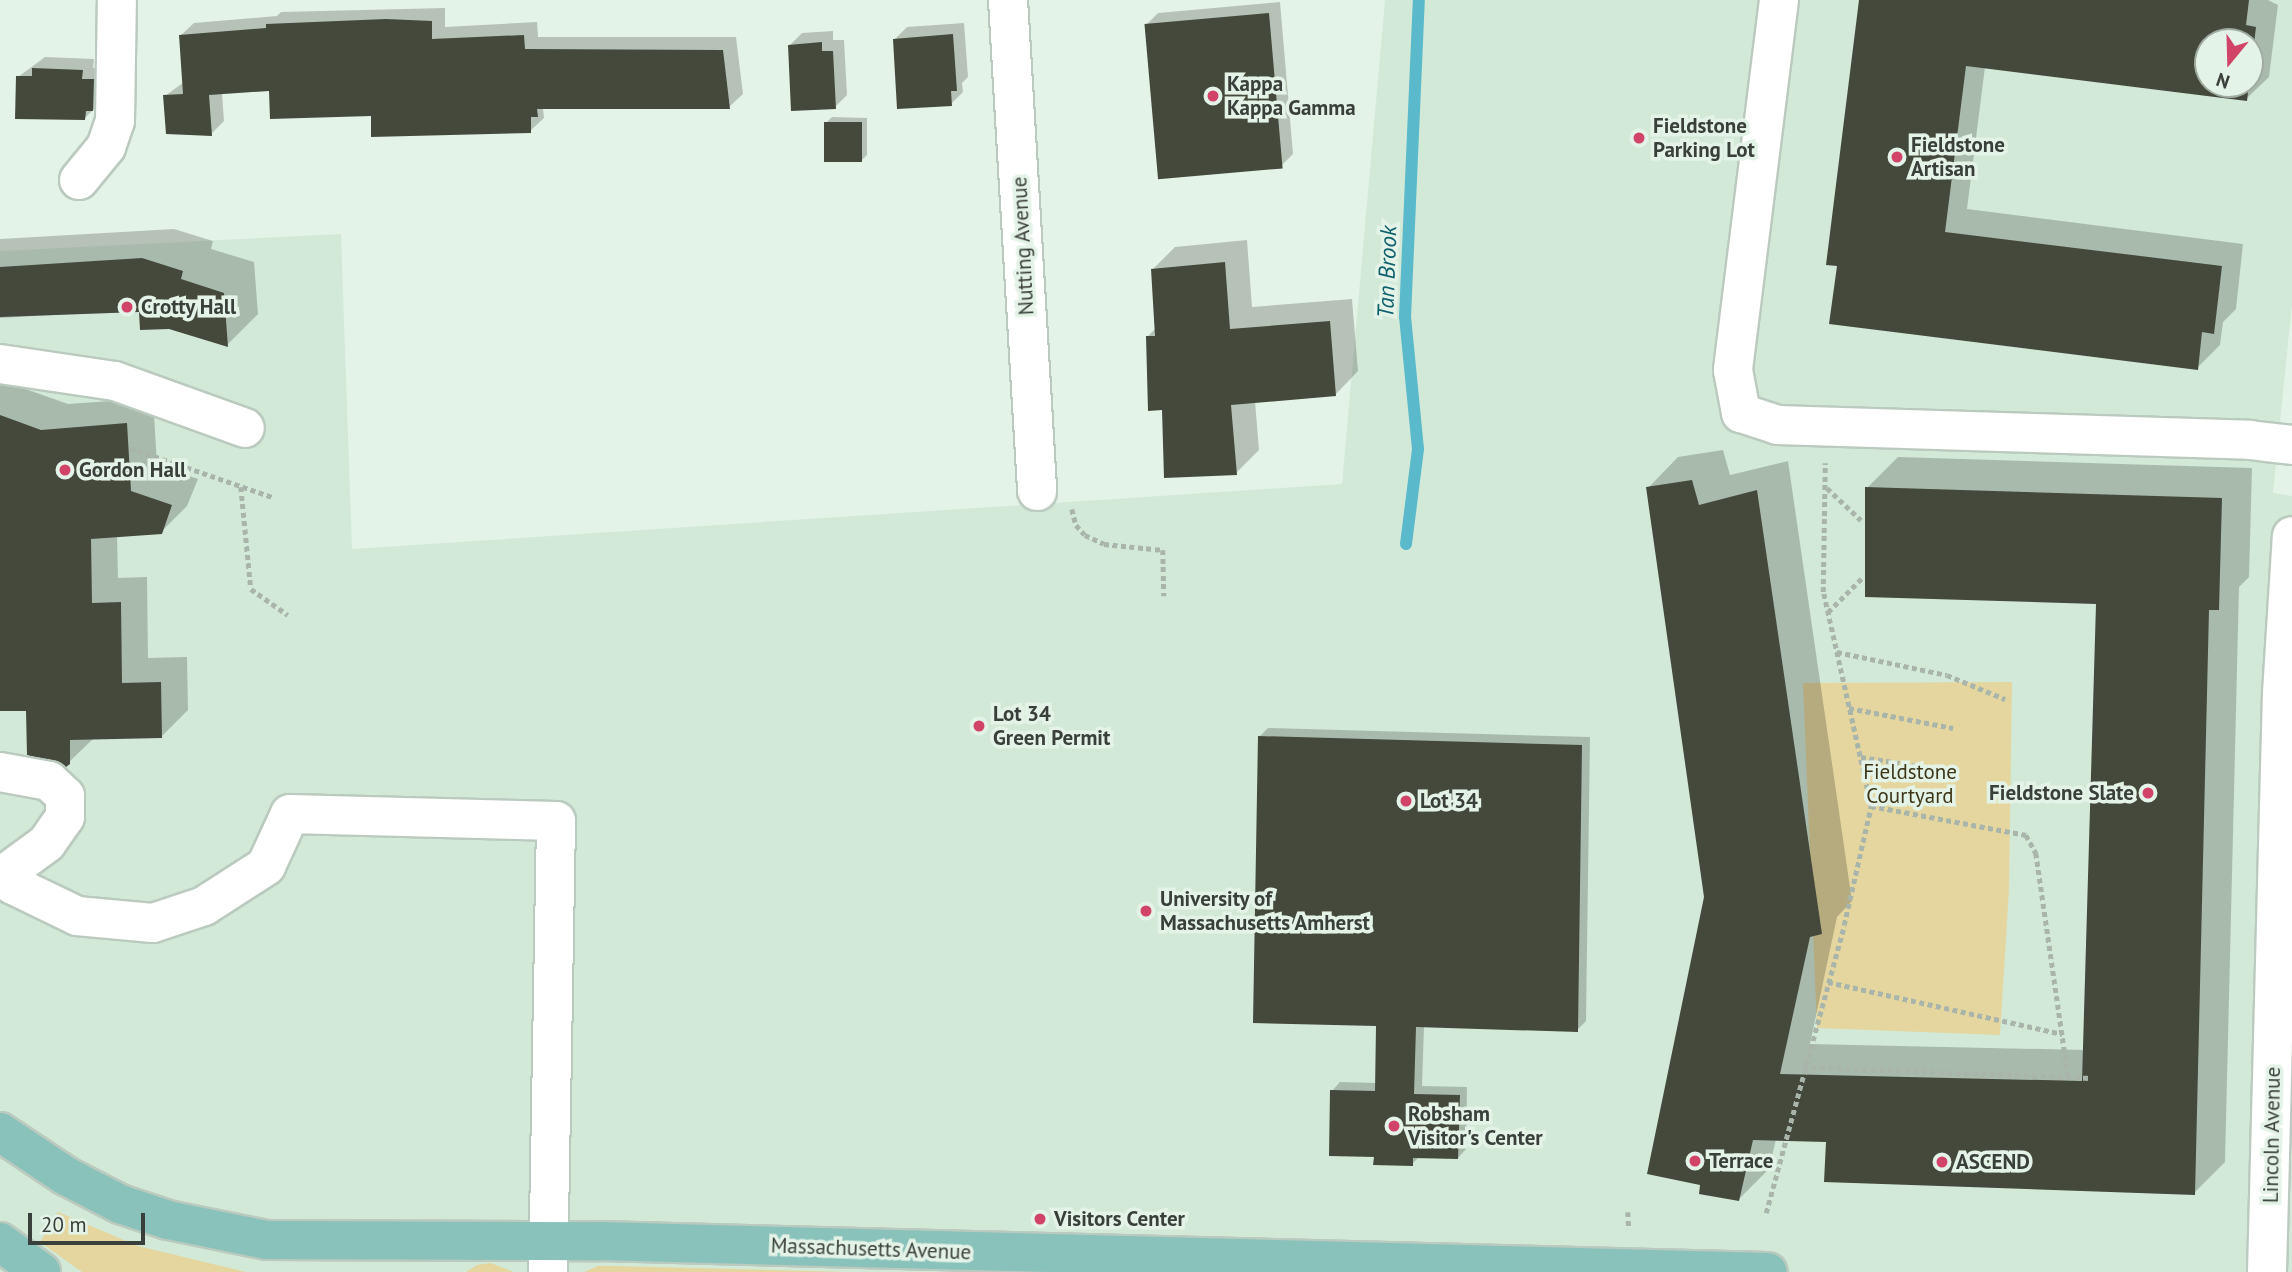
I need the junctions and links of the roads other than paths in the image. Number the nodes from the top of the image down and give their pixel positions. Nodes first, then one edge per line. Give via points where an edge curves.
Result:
1 (117, 0) edge
2 (1008, 0) edge
3 (1779, 0) edge
4 (79, 180) dead end
5 (0, 364) edge
6 (245, 428) dead end
7 (2292, 445) edge
8 (1054, 496) road end
9 (2292, 536) edge
10 (0, 772) edge
11 (1, 875) edge
12 (4, 1142) edge
13 (0, 1242) edge
14 (549, 1256) edge
15 (1199, 1265) edge
16 (1579, 1270) edge
17 (41, 1272) edge
18 (1768, 1272) edge
19 (2267, 1272) edge

1 - 4 street via 115,121 106,147
2 - 8 street, Nutting Avenue
3 - 7 street via 1733,370 1741,413 1777,425
5 - 6 street via 115,381
9 - 19 street, Lincoln Avenue via 2282,693
10 - 11 street via 49,780 65,796 65,817 47,843
11 - 14 street via 77,916 153,923 204,906 266,866 290,814 556,821
12 - 14 main road, Massachusetts Avenue via 120,1204 168,1220 266,1240
13 - 17 main road
14 - 15 main road, Massachusetts Avenue
15 - 16 main road, Massachusetts Avenue
16 - 18 main road, Massachusetts Avenue

